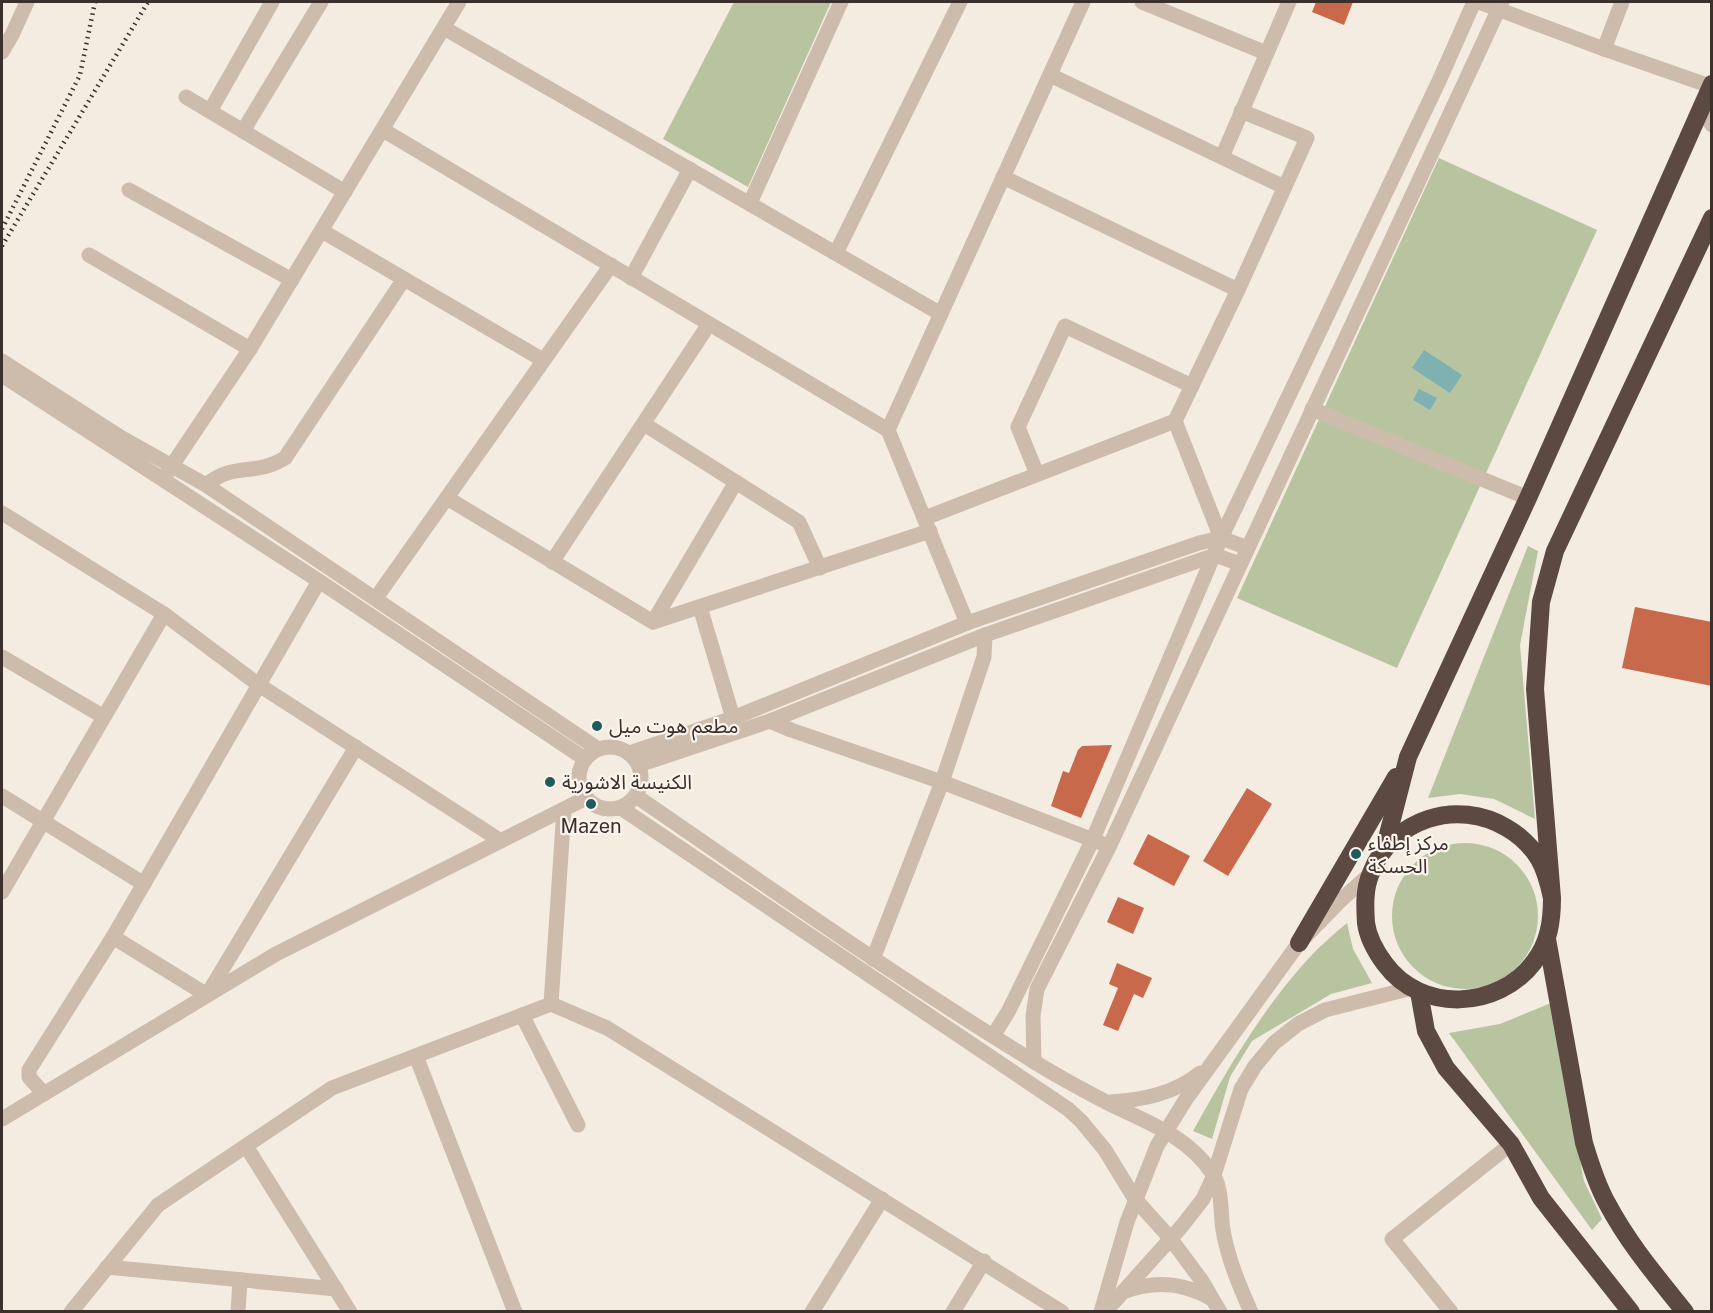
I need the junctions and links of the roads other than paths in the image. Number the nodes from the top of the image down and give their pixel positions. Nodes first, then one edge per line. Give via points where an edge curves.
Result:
1 (27, 2) edge
2 (272, 2) edge
3 (321, 2) edge
4 (459, 2) edge
5 (841, 2) edge
6 (960, 2) edge
7 (1083, 2) edge
8 (1142, 2) edge
9 (1289, 2) edge
10 (1477, 2) edge
11 (1622, 2) edge
12 (1500, 5) edge
13 (444, 28) junction
14 (1604, 49) junction
15 (2, 51) edge
16 (1266, 53) junction
17 (1050, 75) junction
18 (1711, 85) edge
19 (186, 97) dead end
20 (1701, 108) junction
21 (210, 111) junction
22 (1242, 111) junction
23 (1712, 125) edge
24 (383, 130) junction
25 (243, 131) junction
26 (1222, 157) junction
27 (690, 169) junction
28 (1003, 177) junction
29 (1284, 187) junction
30 (129, 190) dead end
31 (345, 192) junction
32 (750, 202) junction
33 (1712, 218) edge
34 (322, 231) junction
35 (836, 254) junction
36 (89, 255) dead end
37 (611, 265) junction
38 (631, 278) junction
39 (404, 279) junction
40 (292, 280) junction
41 (1238, 290) junction
42 (941, 314) junction
43 (709, 324) junction
44 (250, 349) junction
45 (543, 360) junction
46 (2, 361) edge
47 (2, 375) edge
48 (1192, 386) junction
49 (1312, 409) junction
50 (1175, 421) junction
51 (644, 424) junction
52 (888, 430) junction
53 (171, 466) junction
54 (1037, 474) junction
55 (163, 480) junction
56 (736, 482) junction
57 (206, 485) junction
58 (447, 498) junction
59 (1528, 498) junction
60 (2, 513) edge
61 (927, 524) junction
62 (1221, 538) junction
63 (1248, 548) junction
64 (1215, 555) junction
65 (552, 562) junction
66 (1240, 564) junction
67 (820, 568) junction
68 (319, 581) junction
69 (376, 598) junction
70 (700, 607) junction
71 (164, 614) junction
72 (653, 622) junction
73 (967, 623) junction
74 (985, 635) junction
75 (2, 657) edge
76 (259, 685) junction
77 (104, 717) junction
78 (732, 718) junction
79 (770, 721) junction
80 (356, 747) junction
81 (598, 749) junction
82 (1408, 757) junction
83 (585, 759) junction
84 (634, 759) junction
85 (942, 782) junction
86 (2, 796) edge
87 (636, 796) junction
88 (586, 798) junction
89 (621, 808) junction
90 (564, 809) junction
91 (43, 822) junction
92 (1093, 839) junction
93 (501, 841) junction
94 (1109, 847) junction
95 (1384, 850) junction
96 (1370, 874) junction
97 (144, 884) junction
98 (2, 892) edge
99 (1552, 898) junction
100 (113, 937) junction
101 (1547, 939) junction
102 (1299, 943) junction
103 (873, 959) junction
104 (1416, 990) junction
105 (207, 995) junction
106 (551, 1004) junction
107 (522, 1015) junction
108 (993, 1036) junction
109 (416, 1056) junction
110 (1034, 1062) junction
111 (1209, 1066) junction
112 (44, 1094) junction
113 (1107, 1102) junction
114 (3, 1113) edge
115 (578, 1125) dead end
116 (1166, 1131) junction
117 (1511, 1144) junction
118 (246, 1146) junction
119 (1214, 1174) junction
120 (882, 1199) junction
121 (1135, 1199) junction
122 (1170, 1238) junction
123 (984, 1261) junction
124 (107, 1267) junction
125 (240, 1280) junction
126 (336, 1289) junction
127 (1123, 1292) junction
128 (1217, 1305) edge
129 (71, 1311) edge
130 (237, 1311) edge
131 (350, 1311) edge
132 (515, 1311) edge
133 (812, 1311) edge
134 (953, 1311) edge
135 (1062, 1311) edge
136 (1103, 1311) edge
137 (1251, 1311) edge
138 (1451, 1311) edge
139 (1631, 1311) edge
140 (1685, 1311) edge

1 - 15 street
2 - 21 street
3 - 25 street
4 - 13 street
5 - 32 street
6 - 35 street
7 - 17 street
8 - 16 street
9 - 16 street
10 - 12 street
10 - 62 street
11 - 14 street
12 - 14 street
12 - 49 street
13 - 24 street
13 - 27 street
14 - 18 street
16 - 22 street
17 - 26 street
17 - 28 street
18 - 20 highway
19 - 21 street
20 - 23 street
20 - 59 highway
21 - 25 street
22 - 26 street
22 - 29 street via 1306,138
24 - 31 street
24 - 37 street
25 - 31 street
26 - 29 street
27 - 32 street
27 - 38 street
28 - 41 street
28 - 42 street
29 - 41 street
30 - 40 street
31 - 34 street
32 - 35 street
33 - 99 highway via 1555,550 1544,592 1535,689
34 - 39 street
34 - 40 street
35 - 42 street
36 - 44 street
37 - 38 street
37 - 45 street
38 - 43 street
39 - 45 street
39 - 57 street via 285,458 261,469 232,470
40 - 44 street
41 - 48 street
42 - 52 street
43 - 51 street
43 - 52 street
44 - 53 street
45 - 58 street
46 - 53 street
47 - 55 street
48 - 50 street
48 - 54 street via 1065,326 1018,427
49 - 59 street
49 - 63 street
50 - 54 street
50 - 62 street
51 - 56 street
51 - 65 street
52 - 61 street
53 - 55 street
53 - 57 street
54 - 61 street
55 - 68 street
56 - 67 street via 799,522
56 - 72 street
57 - 69 street
58 - 65 street
58 - 69 street
59 - 82 highway
60 - 71 street
61 - 67 street
61 - 73 street
62 - 63 street
62 - 64 street
62 - 73 street
63 - 66 street
64 - 66 street
64 - 74 street
64 - 92 street
65 - 72 street
66 - 94 street
67 - 70 street
68 - 76 street
68 - 83 street
69 - 81 street
70 - 72 street
70 - 78 street
71 - 76 street
71 - 77 street
73 - 78 street
74 - 79 street
74 - 85 street via 984,657
75 - 77 street
76 - 80 street
76 - 97 street
77 - 91 street
78 - 84 street
79 - 84 street
79 - 85 street
80 - 93 street
80 - 105 street
81 - 83 street
81 - 84 street via 614,747
82 - 95 highway
82 - 102 highway
83 - 88 street via 579,783
84 - 87 street via 641,781
85 - 92 street
85 - 103 street
86 - 91 street
87 - 89 street
87 - 103 street
88 - 89 street via 598,807
88 - 90 street
89 - 121 street via 1068,1109 1105,1150
90 - 93 street
90 - 106 street
91 - 97 street
91 - 98 street
92 - 94 street
92 - 108 street
93 - 105 street via 276,954
94 - 110 street via 1037,989
95 - 96 highway
95 - 99 highway via 1406,829 1433,816 1463,813 1493,820 1519,835 1539,858
96 - 102 street
96 - 104 highway via 1366,926 1376,951 1391,972
97 - 100 street
99 - 101 highway
100 - 105 street
100 - 112 street via 29,1070 29,1077
101 - 104 highway via 1535,962 1517,980 1495,993 1461,1000
101 - 140 highway via 1592,1170 1606,1202 1645,1263
102 - 111 street
103 - 108 street
104 - 117 highway via 1426,1031 1446,1068
104 - 119 street via 1325,1010 1274,1043 1241,1089
105 - 112 street
106 - 107 street
106 - 120 street via 607,1028
107 - 109 street
107 - 115 street
108 - 110 street
109 - 118 street via 332,1088
109 - 132 street
110 - 113 street
111 - 113 street via 1165,1093
111 - 116 street
112 - 114 street
113 - 116 street
116 - 119 street via 1184,1143
116 - 121 street
117 - 138 street via 1392,1239
117 - 139 highway via 1541,1198
118 - 124 street via 158,1205
118 - 126 street
119 - 122 street via 1203,1199
119 - 137 street via 1227,1248
120 - 123 street
120 - 133 street
121 - 122 street
121 - 136 street
122 - 127 street
122 - 128 street
123 - 134 street
123 - 135 street
124 - 125 street
124 - 129 street
125 - 126 street
125 - 130 street
126 - 131 street
127 - 128 street via 1149,1284 1169,1284 1189,1288
127 - 136 street

